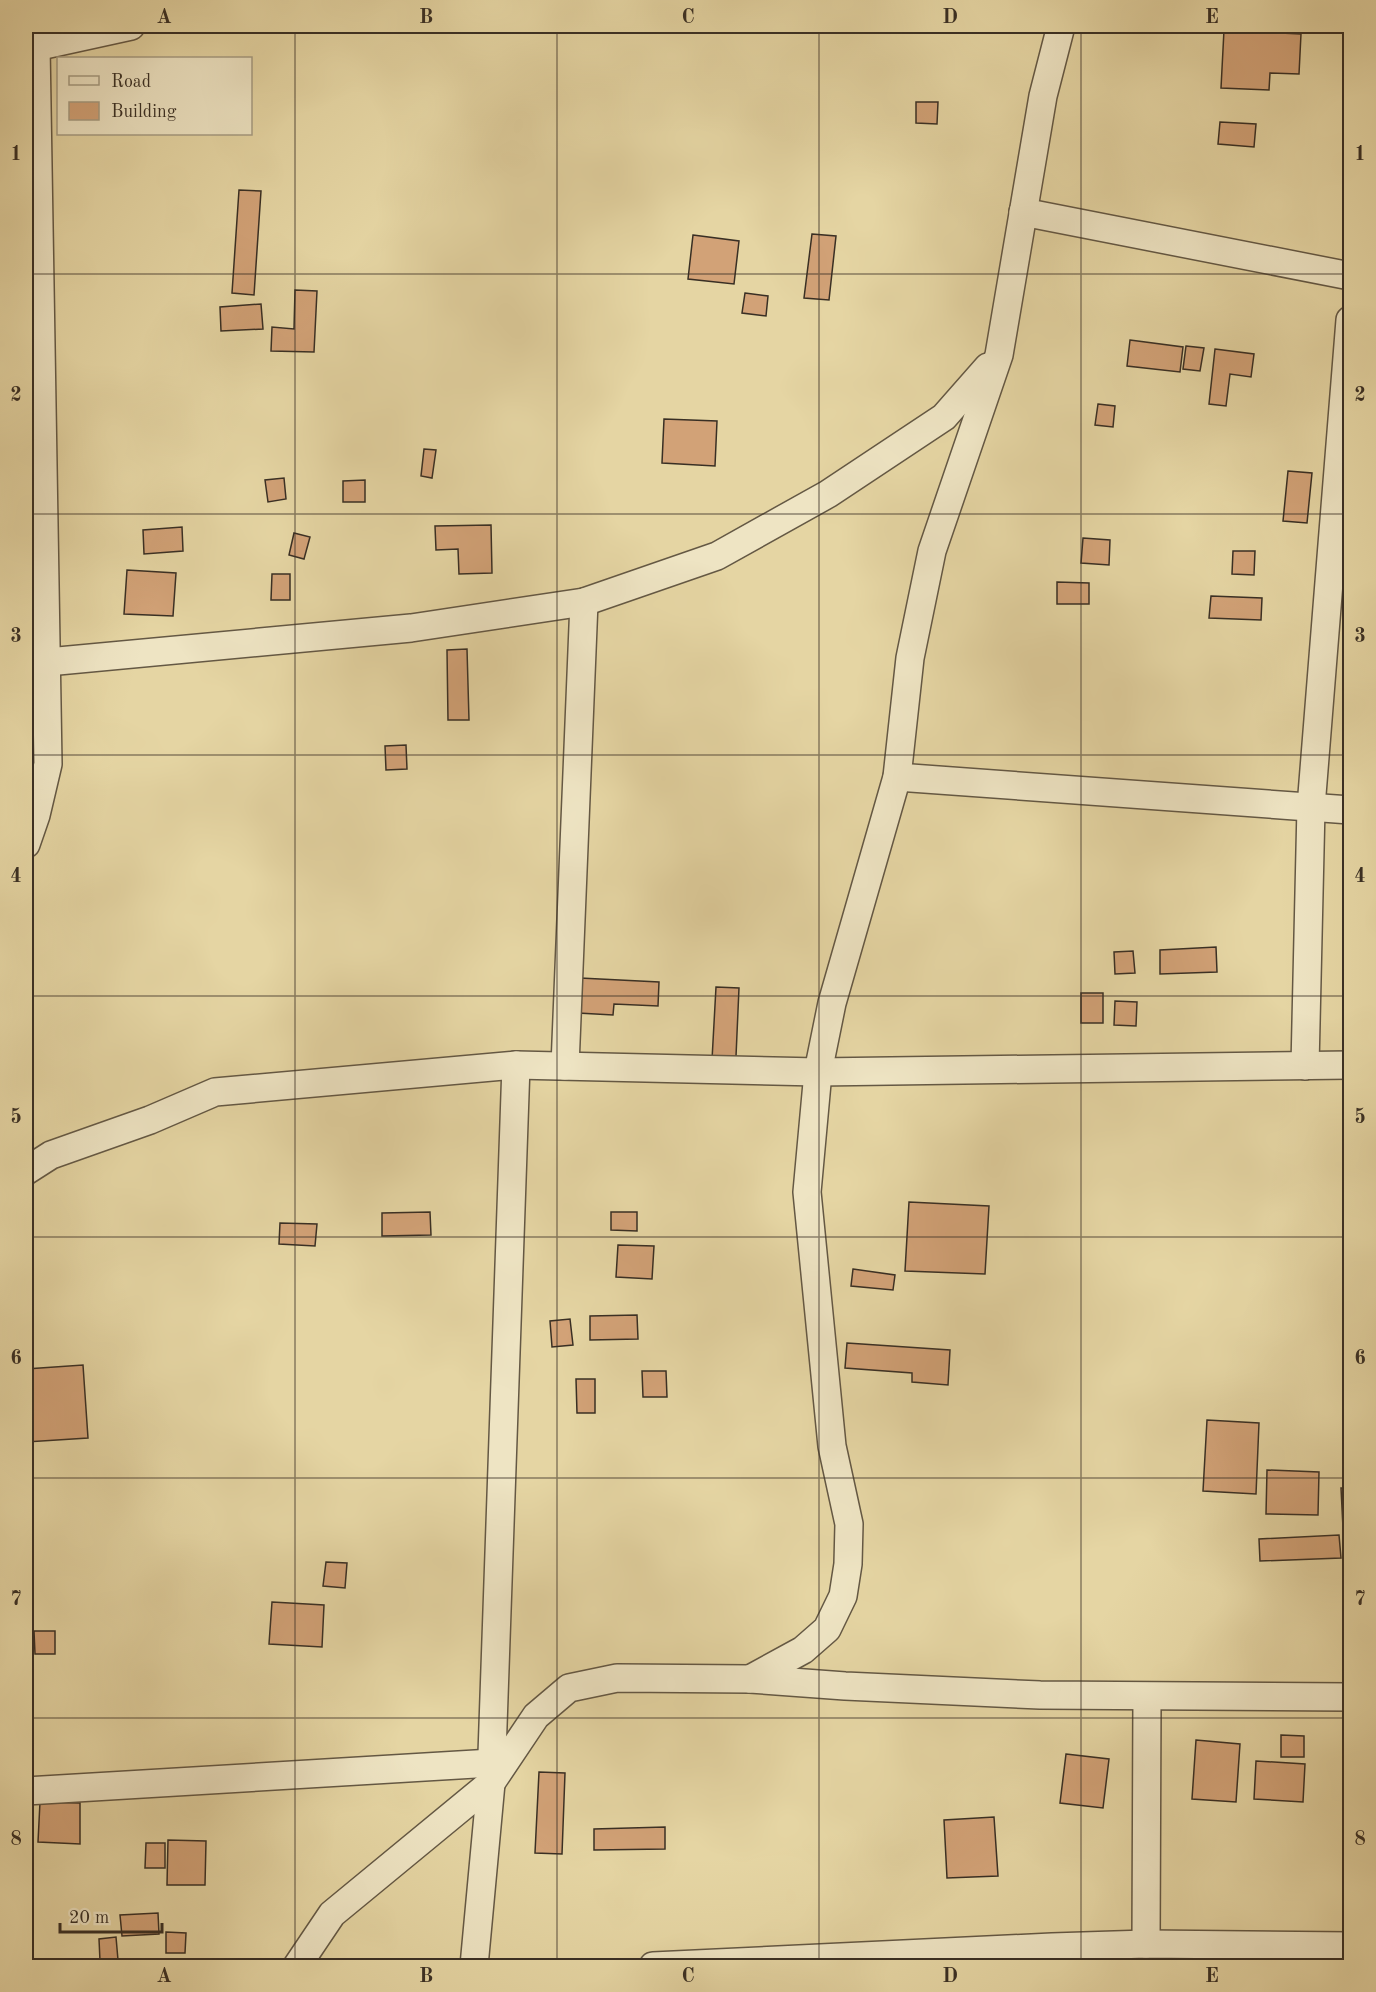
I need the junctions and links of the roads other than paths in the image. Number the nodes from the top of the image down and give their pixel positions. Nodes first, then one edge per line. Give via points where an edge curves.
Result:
1 (130, 26) edge
2 (1061, 26) edge
3 (31, 47) edge
4 (1023, 212) junction
5 (1350, 276) edge
6 (1350, 320) edge
7 (999, 355) junction
8 (584, 602) junction
9 (36, 663) edge
10 (897, 777) junction
11 (1311, 807) junction
12 (1350, 810) edge
13 (26, 844) edge
14 (516, 1065) junction
15 (1350, 1065) edge
16 (565, 1066) junction
17 (1305, 1066) junction
18 (818, 1072) junction
19 (26, 1172) edge
20 (750, 1679) junction
21 (1147, 1697) junction
22 (1350, 1697) edge
23 (491, 1773) junction
24 (26, 1791) edge
25 (1146, 1944) junction
26 (1350, 1947) edge
27 (1052, 1957) edge
28 (297, 1966) edge
29 (474, 1966) edge
30 (653, 1966) edge

1 - 3 street
2 - 4 street via 1043,96
3 - 9 street
4 - 5 street
4 - 7 street
6 - 11 street
7 - 8 street via 944,417 828,494 717,556
7 - 10 street via 932,551 910,658
8 - 9 street via 411,628
8 - 16 street
9 - 13 street via 48,764
10 - 11 street
10 - 18 street via 832,1003
11 - 12 street
11 - 17 street
14 - 16 street
14 - 19 street via 215,1092 51,1155
14 - 23 street
15 - 17 street
16 - 18 street
17 - 18 street
18 - 20 street via 807,1192 832,1446 849,1524 848,1564 843,1596 826,1629 803,1650
20 - 21 street
20 - 23 street via 617,1678 568,1688 536,1716
21 - 22 street
21 - 25 street
23 - 24 street
23 - 28 street via 332,1914
23 - 29 street
25 - 26 street
25 - 27 street
27 - 30 street

